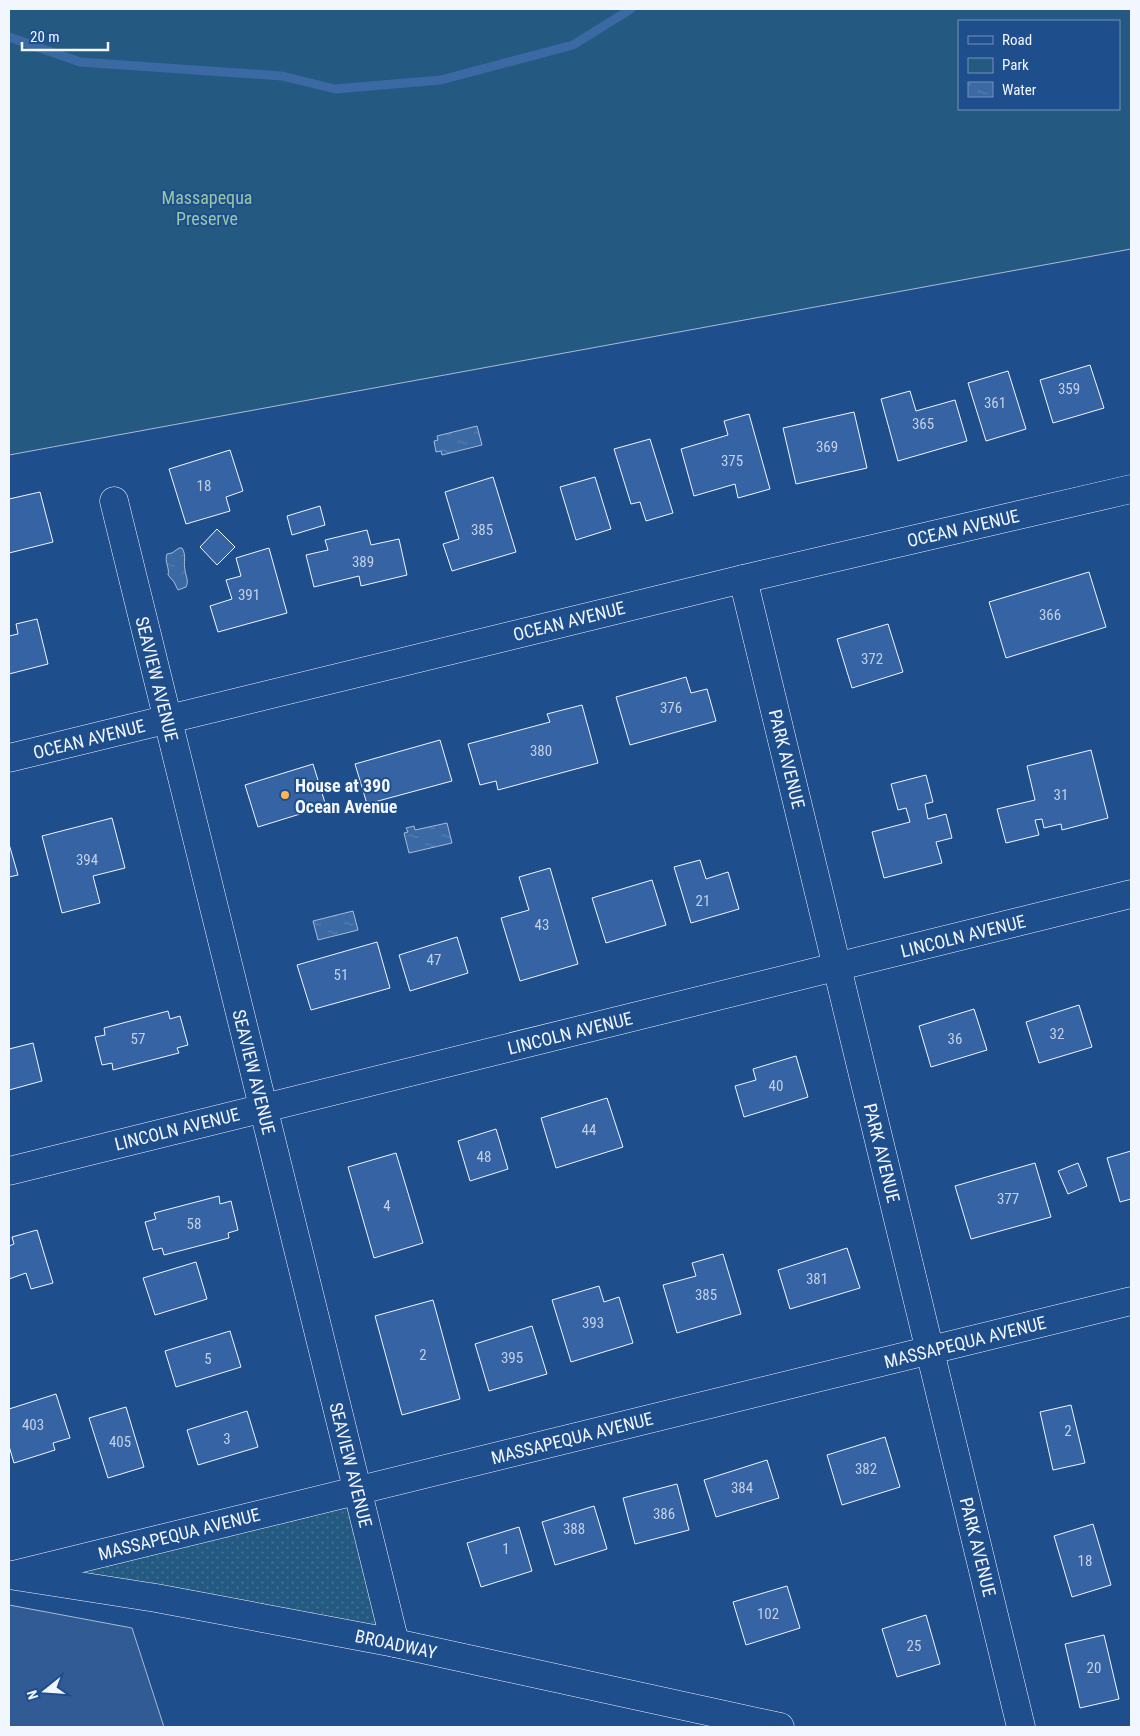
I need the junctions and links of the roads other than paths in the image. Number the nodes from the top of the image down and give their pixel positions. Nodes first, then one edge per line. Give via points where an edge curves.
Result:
1 (1131, 489) edge
2 (114, 501) dead end
3 (743, 579) junction
4 (167, 720) junction
5 (9, 758) edge
6 (1131, 894) edge
7 (836, 967) junction
8 (263, 1108) junction
9 (9, 1171) edge
10 (1131, 1301) edge
11 (931, 1350) junction
12 (357, 1490) junction
13 (11, 1575) edge
14 (395, 1643) junction
15 (780, 1727) edge
16 (1022, 1727) edge

1 - 3 street, OCEAN AVENUE
2 - 4 street, SEAVIEW AVENUE
3 - 4 street, OCEAN AVENUE
3 - 7 street, PARK AVENUE
4 - 5 street, OCEAN AVENUE
4 - 8 street, SEAVIEW AVENUE
6 - 7 street, LINCOLN AVENUE
7 - 8 street, LINCOLN AVENUE
7 - 11 street, PARK AVENUE
8 - 9 street, LINCOLN AVENUE
8 - 12 street, SEAVIEW AVENUE
10 - 11 street, MASSAPEQUA AVENUE
11 - 12 street, MASSAPEQUA AVENUE
11 - 16 street, PARK AVENUE
12 - 13 street, MASSAPEQUA AVENUE
12 - 14 street, SEAVIEW AVENUE
13 - 14 street, BROADWAY via 156,1598
14 - 15 street, BROADWAY

